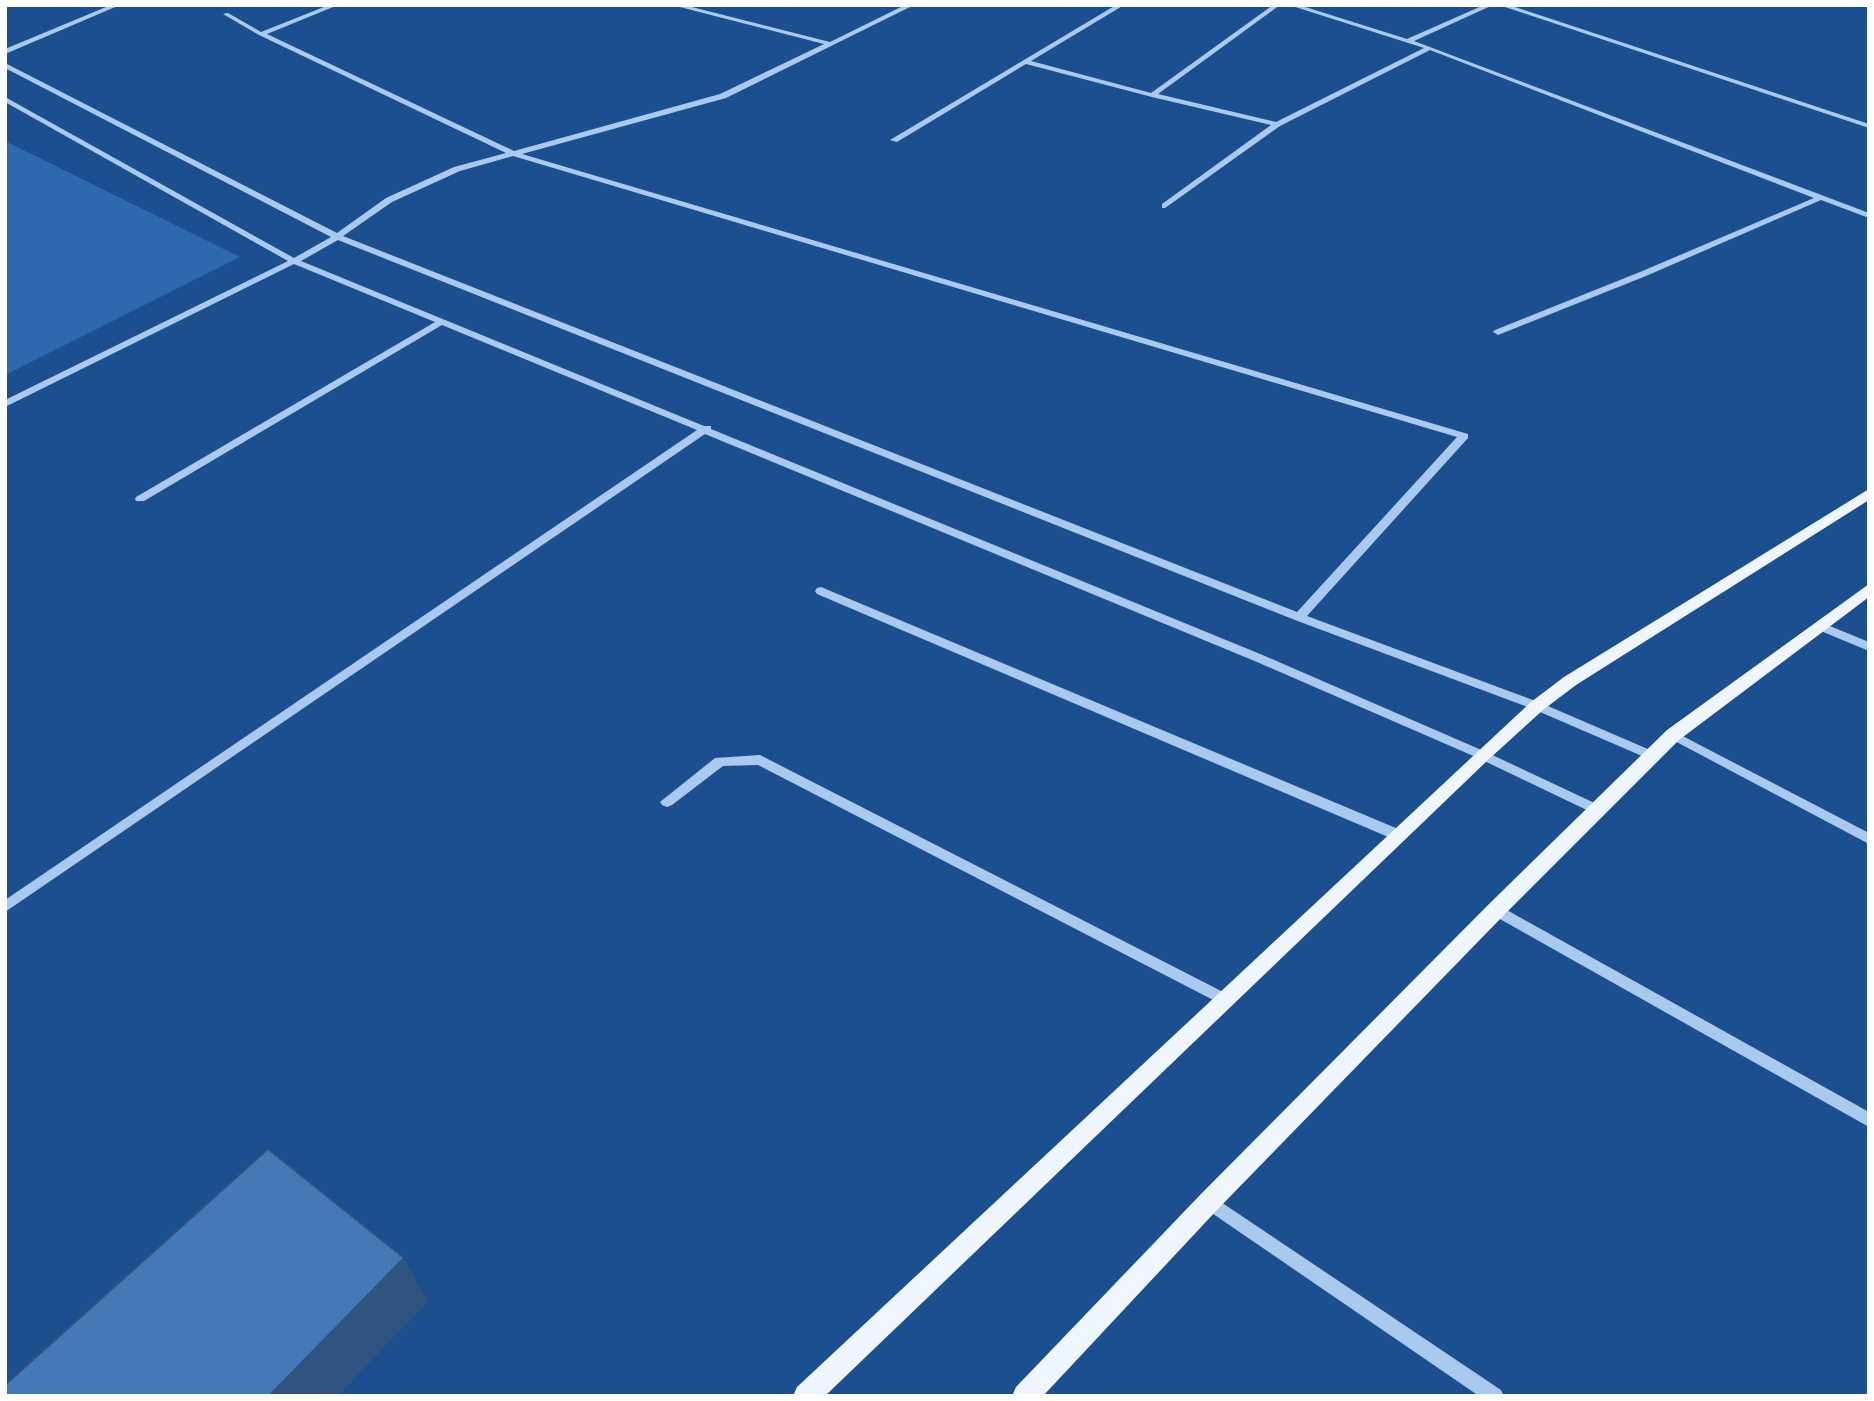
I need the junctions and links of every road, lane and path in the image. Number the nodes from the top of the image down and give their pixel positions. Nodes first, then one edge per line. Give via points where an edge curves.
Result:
1 (117, 5) edge
2 (335, 5) edge
3 (674, 5) edge
4 (911, 5) edge
5 (1121, 5) edge
6 (1276, 5) edge
7 (1292, 5) edge
8 (1490, 5) edge
9 (1502, 5) edge
10 (226, 14) dead end
11 (261, 34) junction
12 (1408, 41) junction
13 (831, 44) junction
14 (1430, 48) junction
15 (5, 52) edge
16 (1025, 62) junction
17 (5, 65) edge
18 (1152, 95) junction
19 (5, 99) edge
20 (1277, 124) junction
21 (1869, 126) edge
22 (894, 140) dead end
23 (512, 153) junction
24 (1820, 198) junction
25 (1165, 206) dead end
26 (1869, 216) edge
27 (337, 237) junction
28 (294, 261) junction
29 (443, 321) junction
30 (1498, 332) dead end
31 (5, 404) edge
32 (707, 428) junction
33 (1869, 493) edge
34 (140, 499) dead end
35 (1869, 589) edge
36 (821, 591) dead end
37 (1299, 617) junction
38 (1821, 626) junction
39 (1869, 647) edge
40 (1538, 706) junction
41 (1673, 736) junction
42 (1482, 755) junction
43 (1654, 755) junction
44 (667, 802) dead end
45 (1598, 810) junction
46 (1398, 835) junction
47 (1869, 839) edge
48 (5, 906) edge
49 (1496, 909) junction
50 (1224, 999) junction
51 (1869, 1120) edge
52 (1209, 1202) junction
53 (806, 1396) edge
54 (1025, 1396) edge
55 (1495, 1396) edge

1 - 15 street
2 - 11 street
3 - 13 street
4 - 13 street
5 - 16 street
6 - 18 street
7 - 12 street
8 - 12 street
9 - 21 street
10 - 11 street
11 - 23 street
12 - 14 street
13 - 23 street via 723,96
14 - 20 street
14 - 24 street
16 - 18 street
16 - 22 street
17 - 27 street
18 - 20 street
19 - 28 street
20 - 25 street
23 - 27 street via 457,169 389,200
23 - 37 street via 1464,436
24 - 26 street
24 - 30 street
27 - 28 street
27 - 37 street
28 - 29 street
28 - 31 street
29 - 32 street
29 - 34 street
32 - 42 street
32 - 48 street
33 - 40 main road via 1570,681
35 - 38 main road
36 - 46 street
37 - 40 street
38 - 39 street
38 - 41 main road
40 - 42 main road
40 - 43 street
41 - 43 main road
41 - 47 street
42 - 45 street
42 - 46 main road
43 - 45 main road
44 - 50 street via 720,761 760,760
45 - 49 main road
46 - 50 main road
49 - 51 street
49 - 52 main road
50 - 53 main road
52 - 54 main road
52 - 55 street

